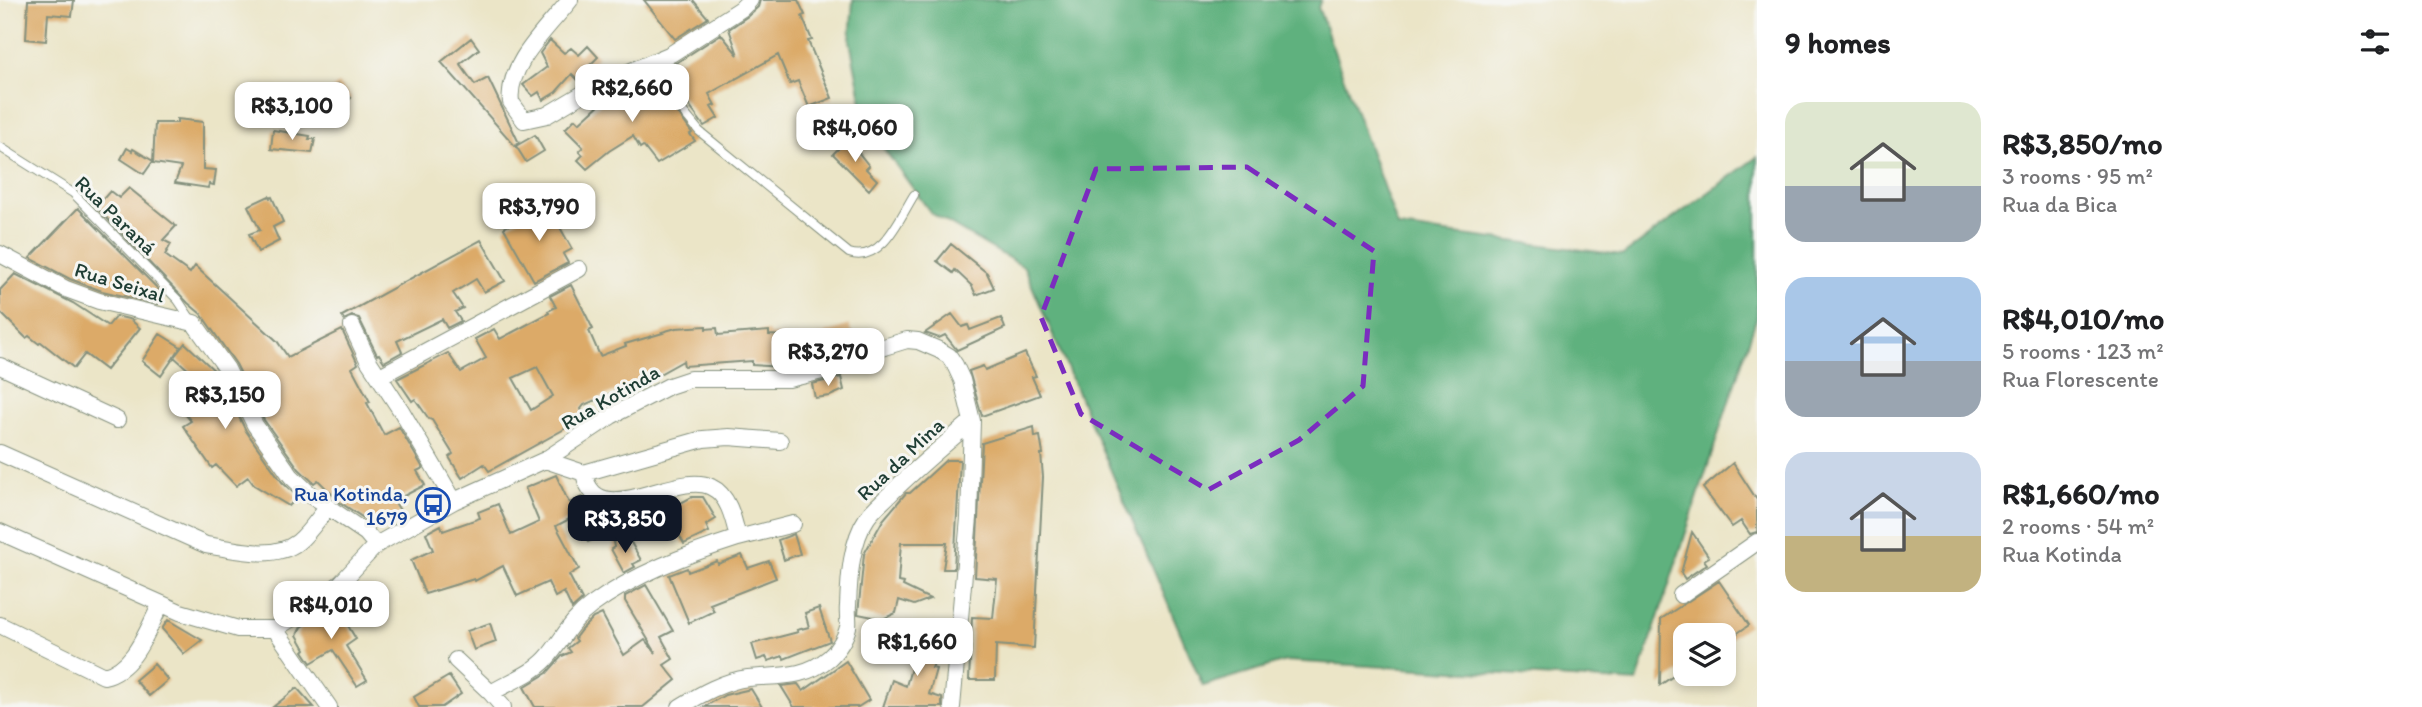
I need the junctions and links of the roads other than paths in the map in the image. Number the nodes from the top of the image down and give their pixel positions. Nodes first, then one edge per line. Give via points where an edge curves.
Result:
1 (570, 0) edge
2 (750, 0) edge
3 (650, 63) junction
4 (0, 147) edge
5 (914, 195) dead end
6 (0, 254) edge
7 (579, 269) dead end
8 (194, 323) junction
9 (352, 326) dead end
10 (0, 366) edge
11 (380, 376) junction
12 (117, 420) dead end
13 (972, 421) junction
14 (779, 442) dead end
15 (0, 453) edge
16 (545, 460) junction
17 (584, 473) junction
18 (454, 501) junction
19 (327, 508) junction
20 (793, 524) dead end
21 (0, 532) edge
22 (738, 538) junction
23 (1757, 542) edge
24 (376, 545) junction
25 (1681, 595) dead end
26 (161, 604) junction
27 (0, 625) edge
28 (275, 629) junction
29 (456, 660) dead end
30 (491, 693) junction
31 (329, 707) edge
32 (503, 707) edge
33 (680, 707) edge
34 (952, 707) edge

1 - 3 street via 521,60 514,76 511,102 524,120 547,115 596,86
2 - 3 street via 671,54
3 - 5 lane via 699,131 849,253 869,254 884,242
4 - 8 lane, Rua Paraná via 74,193 178,300
6 - 8 street, Rua Seixal via 99,301
7 - 11 street
8 - 19 street via 227,369 249,415 283,466
9 - 11 street
10 - 12 street
11 - 18 street
13 - 16 street, Rua Kotinda via 962,380 949,356 929,344 907,340 839,368 789,379 681,381 611,416
13 - 33 street, Rua da Mina via 867,517 851,570 848,626 831,656 813,669 788,677 747,678 726,684
13 - 34 street, Rua Kotinda via 969,518
14 - 17 street via 703,439
15 - 19 street via 206,545 243,551 290,547
16 - 17 street
16 - 18 street, Rua Kotinda
17 - 22 street via 592,495 616,500 699,483 714,487 731,512
18 - 24 street, Rua Kotinda
19 - 24 street via 354,523
20 - 22 street
21 - 26 street
22 - 30 street via 616,589 569,625 540,664
23 - 25 street
24 - 28 street, Rua Kotinda via 341,583
26 - 27 street via 135,654 116,674 104,676
26 - 28 street via 238,629
28 - 31 street
29 - 30 street
30 - 32 street

